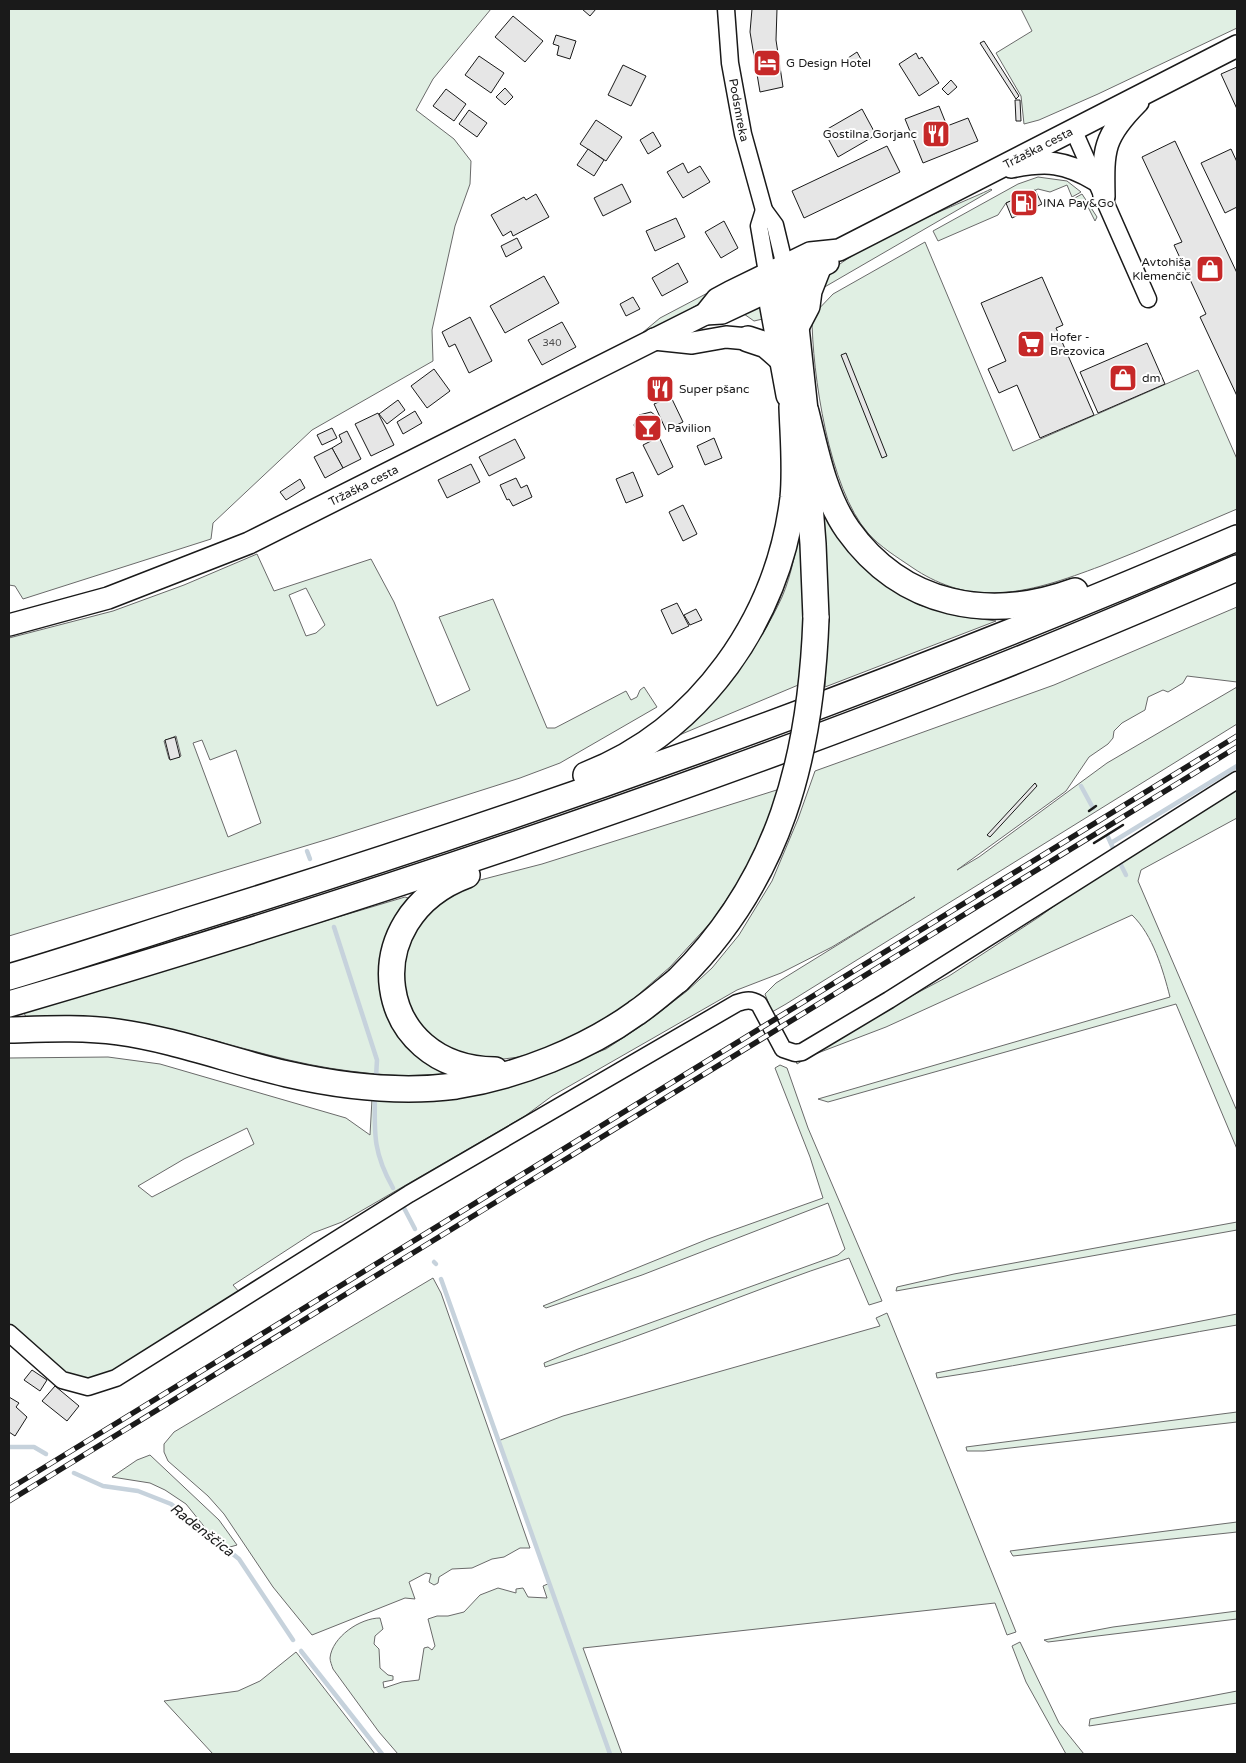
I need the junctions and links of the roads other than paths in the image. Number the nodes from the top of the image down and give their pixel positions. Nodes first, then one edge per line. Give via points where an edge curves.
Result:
1 (726, 9) edge
2 (1237, 46) edge
3 (1149, 91) junction
4 (1073, 129) junction
5 (988, 172) junction
6 (1100, 188) junction
7 (839, 250) junction
8 (818, 268) junction
9 (777, 278) junction
10 (1148, 299) dead end
11 (796, 327) junction
12 (654, 339) junction
13 (748, 339) joint
14 (782, 360) junction
15 (799, 410) junction
16 (1237, 538) edge
17 (1173, 565) junction
18 (1237, 568) edge
19 (9, 625) edge
20 (1237, 780) edge
21 (511, 817) junction
22 (537, 837) junction
23 (9, 976) edge
24 (9, 1004) edge
25 (9, 1030) edge
26 (528, 1067) junction
27 (9, 1334) edge

1 - 9 street, Podsmreka via 727,42 736,99 764,210 759,226
2 - 3 main road, Tržaška cesta
3 - 4 main road, Tržaška cesta
3 - 6 main road via 1116,126 1108,141
4 - 5 main road, Tržaška cesta
4 - 6 street
5 - 6 main road via 1048,162 1071,166
5 - 7 main road, Tržaška cesta
6 - 10 street
7 - 8 main road, Tržaška cesta via 834,260
7 - 9 main road, Tržaška cesta via 810,253
8 - 9 main road, Tržaška cesta
8 - 11 highway via 807,306
9 - 11 highway
9 - 12 main road, Tržaška cesta via 722,313 705,314
9 - 14 highway
11 - 15 highway
12 - 13 main road via 692,343 726,337
12 - 19 main road, Tržaška cesta via 249,543 108,598
13 - 14 highway via 766,345
14 - 15 highway
15 - 17 highway via 829,492 848,530 869,556 901,581 923,592 962,604 1004,608 1056,598 1135,568
15 - 21 highway via 789,519 772,583 744,641 696,703 652,741 604,768 533,796
15 - 26 highway, bridge via 807,465 816,618 807,723 797,774 781,824 758,876 740,905 709,948 678,980 636,1013 598,1037
16 - 17 highway
17 - 21 highway via 862,690
18 - 22 highway via 1122,618 878,714
20 - 27 street via 802,1052 783,1049 759,1004 753,1000 737,1003 409,1194 116,1378 98,1385 76,1385 62,1380
21 - 23 highway via 292,889
22 - 24 highway via 155,961
22 - 26 highway via 509,860 452,881 426,898 406,921 394,950 392,969 396,1001 402,1017 420,1042 433,1053 459,1066 476,1070
25 - 26 highway via 117,1032 287,1074 373,1087 454,1086

